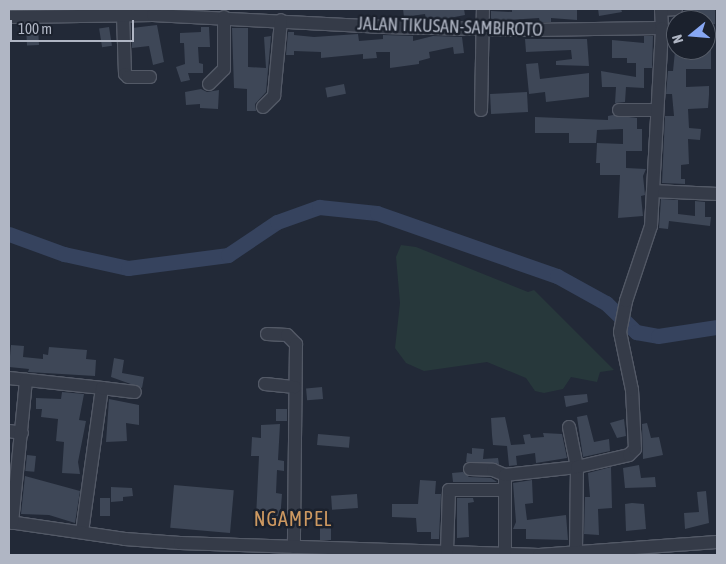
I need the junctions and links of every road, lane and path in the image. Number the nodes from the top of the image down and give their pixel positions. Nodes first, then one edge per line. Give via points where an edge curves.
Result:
1 (484, 9) edge
2 (661, 9) edge
3 (676, 9) edge
4 (64, 13) edge
5 (123, 16) junction
6 (9, 17) edge
7 (224, 17) junction
8 (281, 20) junction
9 (662, 28) junction
10 (483, 30) junction
11 (150, 77) dead end
12 (209, 84) dead end
13 (263, 107) dead end
14 (481, 110) dead end
15 (619, 110) dead end
16 (655, 110) junction
17 (652, 191) junction
18 (717, 194) edge
19 (267, 334) dead end
20 (9, 378) edge
21 (26, 380) junction
22 (265, 384) dead end
23 (295, 386) junction
24 (102, 388) junction
25 (135, 392) dead end
26 (569, 427) dead end
27 (15, 432) edge
28 (577, 467) junction
29 (470, 469) dead end
30 (505, 475) junction
31 (504, 490) junction
32 (10, 522) edge
33 (82, 532) junction
34 (717, 542) edge
35 (294, 547) junction
36 (246, 550) edge
37 (447, 551) junction
38 (318, 552) edge
39 (505, 552) junction
40 (576, 554) edge

1 - 10 street
2 - 3 street
2 - 9 street
4 - 5 street, JALAN TIKUSAN-SAMBIROTO
4 - 6 street, JALAN TIKUSAN-SAMBIROTO
5 - 7 street, JALAN TIKUSAN-SAMBIROTO
5 - 11 street via 125,74 128,77
7 - 8 street, JALAN TIKUSAN-SAMBIROTO
7 - 12 street via 224,69
8 - 10 street, JALAN TIKUSAN-SAMBIROTO
8 - 13 street via 274,96
9 - 10 street, JALAN TIKUSAN-SAMBIROTO
9 - 16 street
10 - 14 street
15 - 16 street
16 - 17 street
17 - 18 street
17 - 28 street via 651,226 626,301 620,332 632,390 635,449 629,455
19 - 23 street via 288,335 294,339
20 - 21 street
21 - 24 street
21 - 27 street
22 - 23 street
23 - 35 street
24 - 25 street
24 - 33 street
26 - 28 street
27 - 32 street
28 - 30 street
28 - 40 street
29 - 30 street via 493,470
30 - 31 street
31 - 37 street via 449,490
31 - 39 street
32 - 33 street
33 - 36 street
34 - 40 street
35 - 36 street
35 - 38 street
37 - 38 street
37 - 39 street
39 - 40 street

